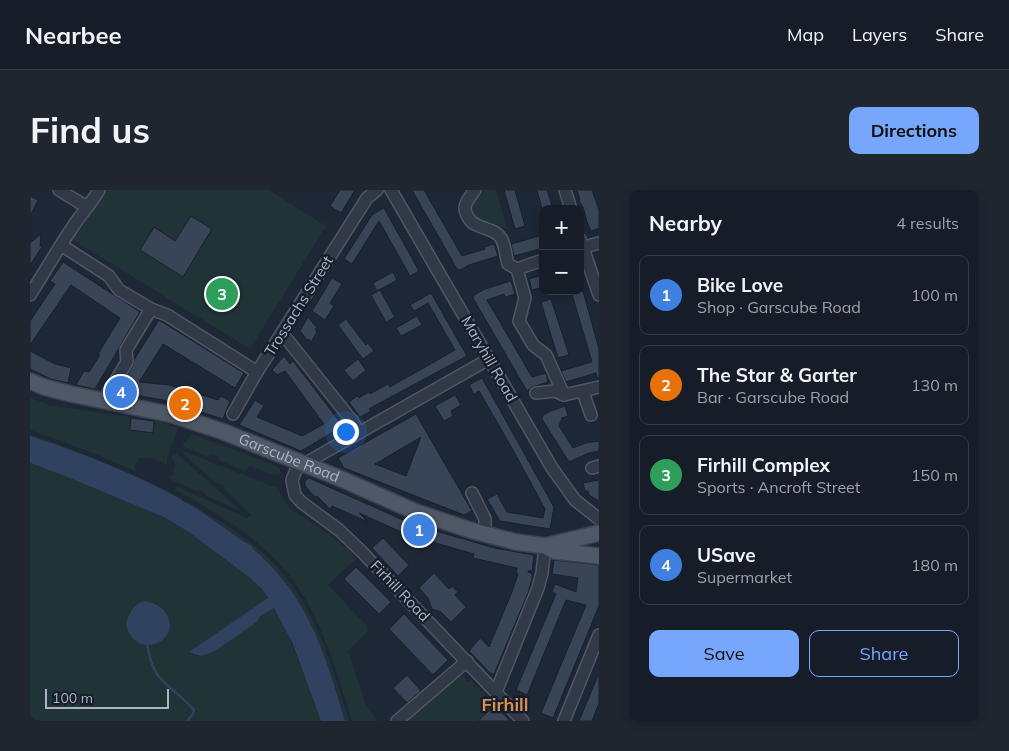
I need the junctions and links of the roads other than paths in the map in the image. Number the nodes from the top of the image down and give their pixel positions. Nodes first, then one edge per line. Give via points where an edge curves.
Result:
1 (59, 190) edge
2 (99, 190) edge
3 (377, 190) edge
4 (391, 190) edge
5 (475, 190) edge
6 (565, 190) edge
7 (88, 205) junction
8 (570, 205) edge
9 (599, 243) edge
10 (61, 245) junction
11 (584, 245) edge
12 (583, 250) edge
13 (539, 261) edge
14 (517, 269) junction
15 (34, 281) edge
16 (30, 295) edge
17 (599, 295) edge
18 (150, 309) junction
19 (282, 333) junction
20 (489, 359) junction
21 (257, 372) junction
22 (30, 381) edge
23 (599, 387) edge
24 (583, 392) junction
25 (536, 393) dead end
26 (564, 395) junction
27 (106, 402) junction
28 (233, 414) dead end
29 (591, 415) dead end
30 (359, 433) junction
31 (304, 464) junction
32 (472, 493) dead end
33 (599, 520) edge
34 (599, 533) edge
35 (485, 534) junction
36 (545, 546) junction
37 (599, 556) edge
38 (599, 635) edge
39 (467, 661) junction
40 (496, 692) junction
41 (397, 721) edge
42 (523, 721) edge
43 (564, 721) edge

1 - 7 street
2 - 7 street
3 - 19 street, Trossachs Street via 367,198
4 - 20 street, Maryhill Road
5 - 14 street via 464,205 464,211 470,221 501,238 508,264
6 - 8 street
7 - 10 street
9 - 11 street
10 - 15 street
10 - 18 street via 110,276 119,290
12 - 17 street
13 - 14 street
14 - 26 street via 525,298 519,321 534,344 546,355
15 - 16 street
18 - 21 street via 167,316
18 - 27 street via 126,350 127,362 108,392
19 - 21 street, Trossachs Street
19 - 30 street
20 - 30 street
20 - 33 street, Maryhill Road via 564,487
21 - 28 street, Trossachs Street
22 - 27 main road, Garscube Road
23 - 24 street
24 - 26 street
24 - 29 street
25 - 26 street via 555,391
27 - 31 main road, Garscube Road via 173,415
30 - 31 street
31 - 35 main road, Garscube Road via 416,512
31 - 39 street, Firhill Road via 294,471 293,492 350,540
32 - 35 street via 485,519
34 - 36 main road, Garscube Road
35 - 36 main road, Garscube Road
36 - 37 main road, Garscube Road via 560,552
36 - 40 street via 538,588
38 - 43 street
39 - 40 street, Firhill Road
39 - 41 street
40 - 42 street, Firhill Road

